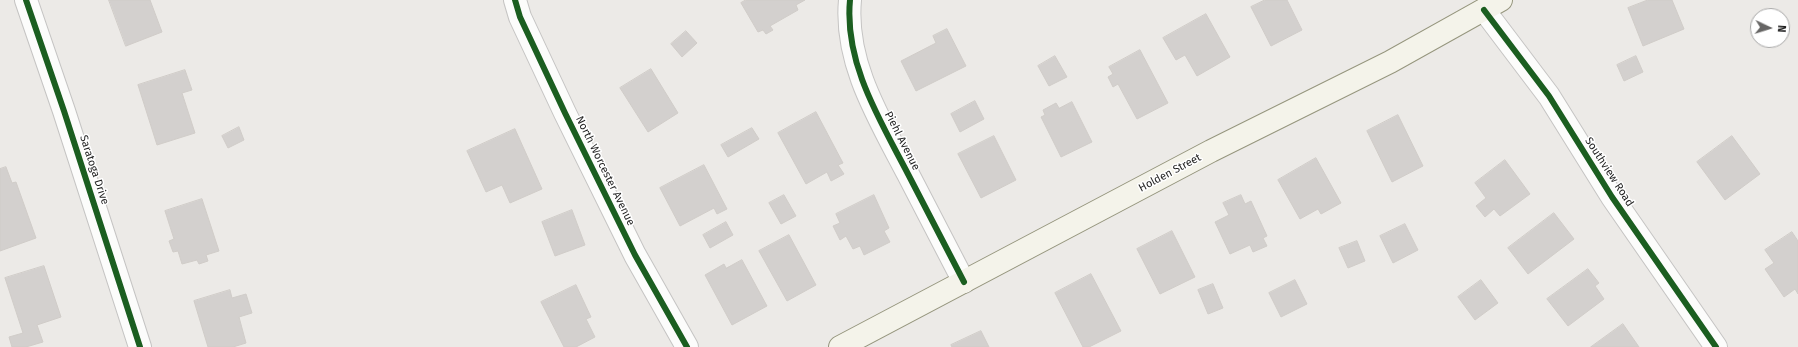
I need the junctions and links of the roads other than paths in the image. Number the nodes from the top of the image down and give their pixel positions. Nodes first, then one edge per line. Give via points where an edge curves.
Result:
1 (26, 0) edge
2 (515, 0) edge
3 (850, 0) edge
4 (1493, 5) edge
5 (964, 282) junction
6 (140, 347) edge
7 (686, 347) edge
8 (840, 347) edge
9 (1716, 347) edge

1 - 6 street, Saratoga Drive
2 - 7 street, North Worcester Avenue via 520,17 568,120 635,255
3 - 5 street, Piehl Avenue via 851,39 856,64 882,125
4 - 5 main road, Holden Street via 1390,62 1211,151
4 - 9 street, Southview Road via 1612,197
5 - 8 main road, Holden Street

